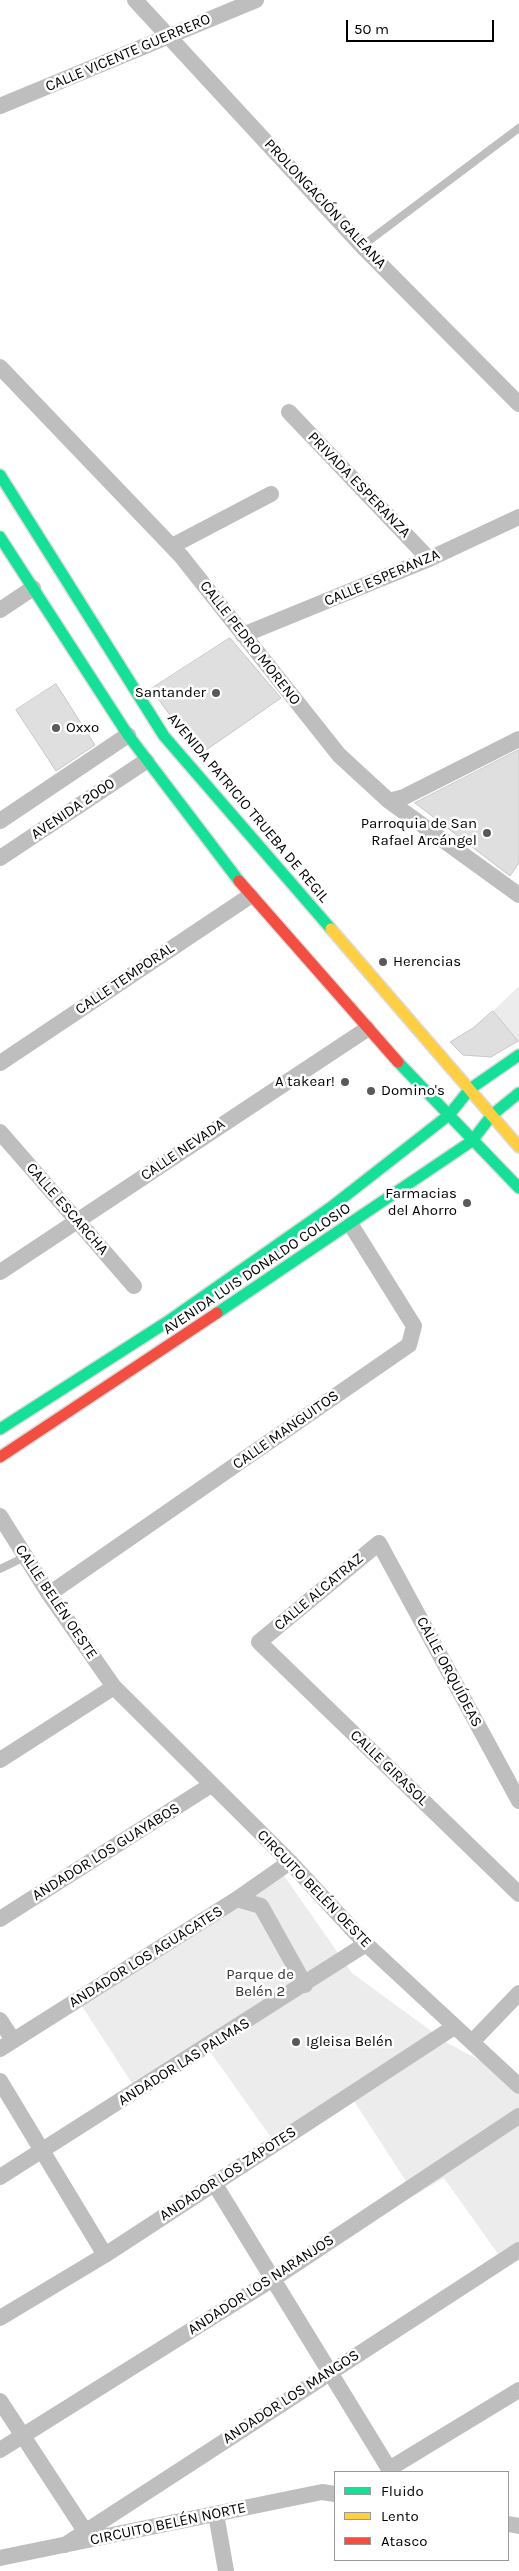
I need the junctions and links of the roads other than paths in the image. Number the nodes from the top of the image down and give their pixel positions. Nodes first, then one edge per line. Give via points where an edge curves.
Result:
1 (135, 0) edge
2 (256, 0) edge
3 (168, 36) junction
4 (0, 106) edge
5 (519, 128) edge
6 (362, 246) junction
7 (0, 367) edge
8 (519, 404) edge
9 (289, 412) dead end
10 (0, 475) edge
11 (271, 494) dead end
12 (519, 517) edge
13 (0, 537) edge
14 (172, 546) junction
15 (429, 559) junction
16 (33, 588) junction
17 (0, 610) edge
18 (243, 635) junction
19 (128, 735) junction
20 (519, 739) edge
21 (146, 761) junction
22 (389, 801) junction
23 (0, 821) edge
24 (0, 858) edge
25 (519, 895) edge
26 (250, 896) junction
27 (366, 1029) junction
28 (519, 1055) edge
29 (0, 1063) edge
30 (470, 1088) junction
31 (519, 1093) edge
32 (448, 1115) junction
33 (492, 1115) junction
34 (0, 1132) edge
35 (472, 1141) junction
36 (519, 1147) edge
37 (519, 1188) edge
38 (78, 1220) junction
39 (351, 1225) junction
40 (0, 1272) edge
41 (134, 1286) dead end
42 (0, 1429) edge
43 (0, 1457) edge
44 (0, 1516) edge
45 (379, 1543) joint
46 (25, 1557) junction
47 (0, 1569) edge
48 (49, 1594) junction
49 (259, 1642) joint
50 (114, 1687) junction
51 (0, 1760) edge
52 (211, 1786) junction
53 (519, 1801) edge
54 (290, 1862) junction
55 (519, 1894) edge
56 (237, 1899) junction
57 (0, 1919) edge
58 (366, 1944) junction
59 (305, 1985) junction
60 (519, 1993) edge
61 (0, 2020) edge
62 (454, 2027) junction
63 (472, 2042) junction
64 (7, 2045) edge
65 (0, 2081) edge
66 (519, 2086) edge
67 (519, 2116) edge
68 (42, 2150) junction
69 (0, 2177) edge
70 (214, 2183) junction
71 (519, 2250) edge
72 (105, 2255) junction
73 (273, 2279) junction
74 (0, 2318) edge
75 (329, 2372) junction
76 (519, 2390) edge
77 (0, 2401) edge
78 (22, 2435) junction
79 (0, 2450) edge
80 (390, 2471) edge
81 (334, 2494) edge
82 (216, 2514) junction
83 (85, 2531) junction
84 (65, 2545) junction
85 (0, 2558) edge
86 (226, 2571) edge

1 - 3 street, PROLONGACIÓN GALEANA
2 - 3 street, CALLE VICENTE GUERRERO
3 - 4 street, CALLE VICENTE GUERRERO
3 - 6 street, PROLONGACIÓN GALEANA
5 - 6 lane
6 - 8 street, PROLONGACIÓN GALEANA
7 - 14 street, CALLE PEDRO MORENO
9 - 15 street, PRIVADA ESPERANZA
10 - 30 main road, AVENIDA PATRICIO TRUEBA DE REGIL via 164,736
11 - 14 street
12 - 15 street, CALLE ESPERANZA
13 - 16 main road
14 - 18 street, CALLE PEDRO MORENO
15 - 18 street, CALLE ESPERANZA
16 - 17 street
16 - 19 main road
18 - 22 street, CALLE PEDRO MORENO via 339,755
19 - 21 main road
19 - 23 street, AVENIDA 2000
20 - 22 street via 404,797
21 - 24 street, AVENIDA 2000
21 - 26 main road
22 - 25 street, CALLE PEDRO MORENO
26 - 27 main road
26 - 29 street, CALLE TEMPORAL
27 - 32 main road
27 - 38 street, CALLE NEVADA
28 - 30 main road
30 - 32 main road
30 - 33 main road, AVENIDA PATRICIO TRUEBA DE REGIL
31 - 33 main road, AVENIDA LUIS DONALDO COLOSIO
32 - 35 main road
32 - 42 main road via 330,1208 166,1322
33 - 35 main road, AVENIDA LUIS DONALDO COLOSIO
33 - 36 main road, AVENIDA PATRICIO TRUEBA DE REGIL
34 - 38 street, CALLE ESCARCHA
35 - 37 main road
35 - 39 main road, AVENIDA LUIS DONALDO COLOSIO
38 - 40 street, CALLE NEVADA
38 - 41 street, CALLE ESCARCHA
39 - 43 main road, AVENIDA LUIS DONALDO COLOSIO
39 - 48 street, CALLE MANGUITOS via 414,1326 409,1345
44 - 46 street, CALLE BELÉN OESTE
45 - 49 street, CALLE ALCATRAZ
45 - 53 street, CALLE ORQUÍDEAS
46 - 47 lane
46 - 48 street, CALLE BELÉN OESTE
48 - 50 street, CALLE BELÉN OESTE
49 - 55 street, CALLE GIRASOL
50 - 51 street
50 - 52 street, CIRCUITO BELÉN OESTE
52 - 54 street, CIRCUITO BELÉN OESTE
52 - 57 street, ANDADOR LOS GUAYABOS
54 - 56 street, ANDADOR LOS AGUACATES
54 - 58 street, CIRCUITO BELÉN OESTE
56 - 59 street via 261,1906
56 - 64 street, ANDADOR LOS AGUACATES
58 - 59 street, ANDADOR LAS PALMAS
58 - 62 street, CIRCUITO BELÉN OESTE
59 - 68 street, ANDADOR LAS PALMAS
60 - 63 street
61 - 64 street
62 - 63 street, CIRCUITO BELÉN OESTE
62 - 70 street, ANDADOR LOS ZAPOTES
63 - 66 street, CIRCUITO BELÉN OESTE
65 - 68 street
67 - 73 street, ANDADOR LOS NARANJOS
68 - 69 street, ANDADOR LAS PALMAS
68 - 72 street
70 - 72 street, ANDADOR LOS ZAPOTES
70 - 73 street
71 - 75 street, ANDADOR LOS MANGOS
72 - 74 street, ANDADOR LOS ZAPOTES
73 - 75 street
73 - 78 street, ANDADOR LOS NARANJOS
75 - 80 street
75 - 83 street, ANDADOR LOS MANGOS
76 - 80 street
77 - 78 street
78 - 79 street, ANDADOR LOS NARANJOS
78 - 83 street
81 - 82 street, CIRCUITO BELÉN NORTE via 322,2492
82 - 84 street, CIRCUITO BELÉN NORTE
82 - 86 street
83 - 84 street, ANDADOR LOS MANGOS
84 - 85 street, CIRCUITO BELÉN NORTE

